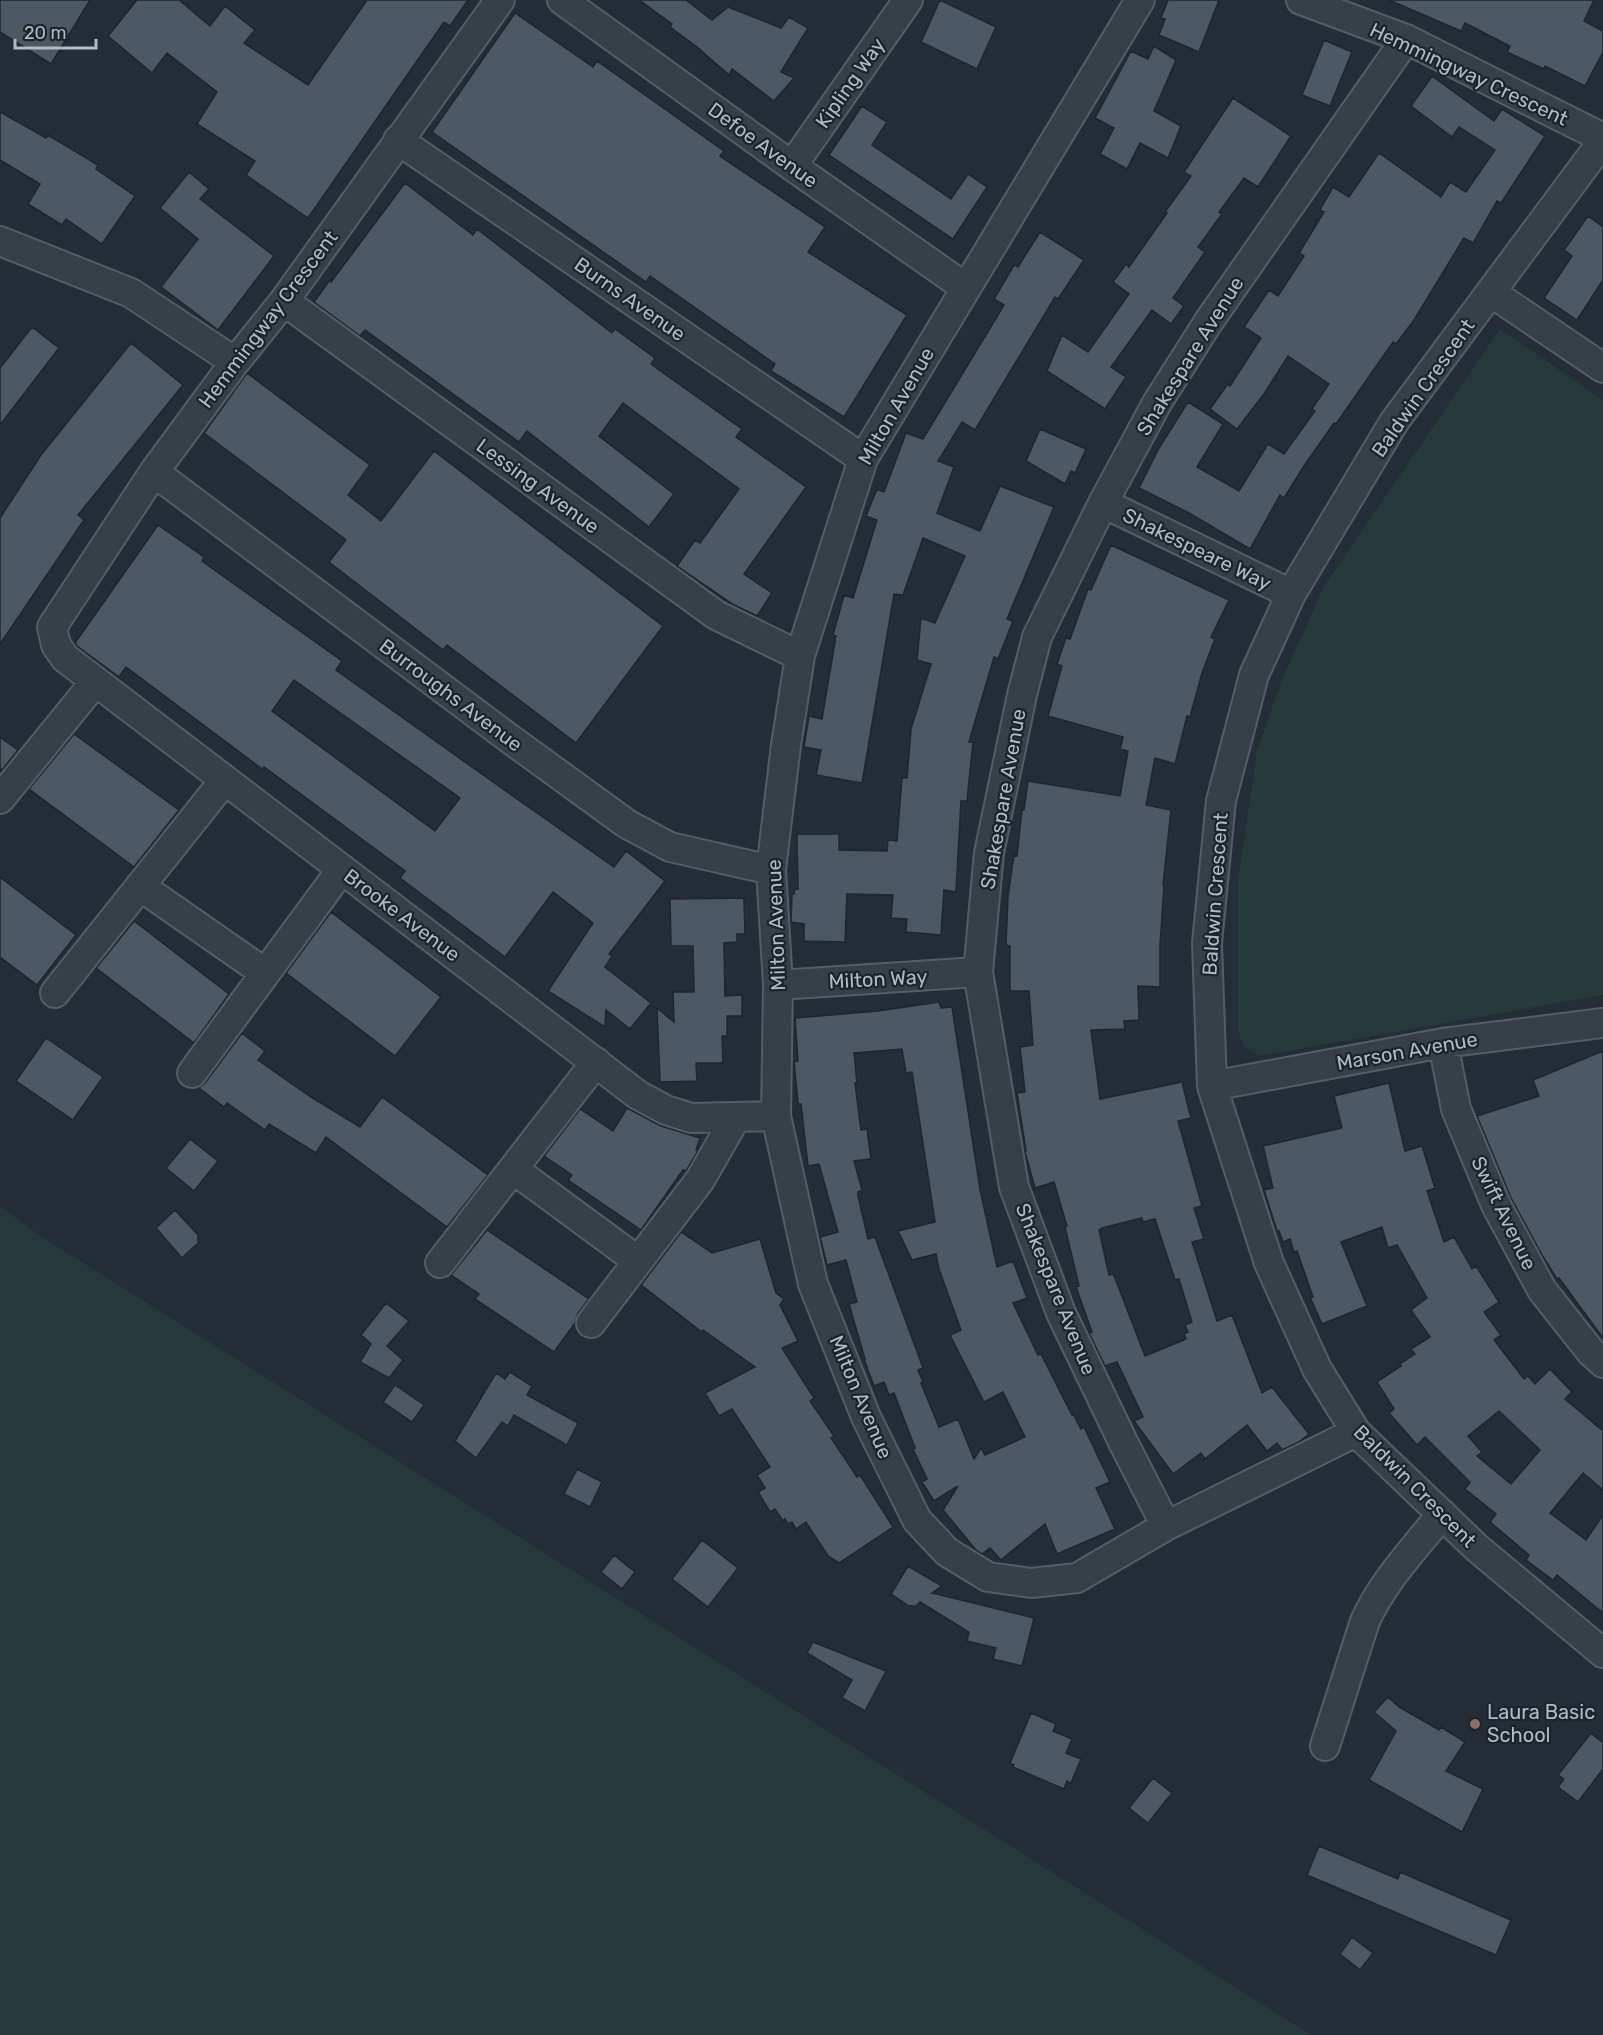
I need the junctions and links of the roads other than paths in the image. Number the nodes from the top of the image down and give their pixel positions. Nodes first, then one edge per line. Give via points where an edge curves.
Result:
1 (500, 0) edge
2 (562, 0) edge
3 (908, 0) edge
4 (1140, 0) edge
5 (1301, 0) edge
6 (1406, 39) junction
7 (398, 140) junction
8 (1603, 140) edge
9 (792, 166) junction
10 (0, 241) edge
11 (966, 288) junction
12 (1492, 292) junction
13 (284, 301) junction
14 (235, 362) junction
15 (1603, 368) edge
16 (862, 459) junction
17 (154, 472) junction
18 (1103, 503) junction
19 (1292, 594) junction
20 (56, 645) joint
21 (800, 656) junction
22 (95, 681) junction
23 (224, 781) junction
24 (0, 799) edge
25 (342, 869) junction
26 (771, 870) junction
27 (141, 886) junction
28 (978, 972) junction
29 (266, 973) junction
30 (778, 985) junction
31 (55, 993) dead end
32 (1603, 1023) edge
33 (1443, 1043) junction
34 (596, 1062) junction
35 (192, 1073) dead end
36 (1212, 1086) junction
37 (776, 1116) junction
38 (736, 1117) junction
39 (513, 1169) junction
40 (638, 1261) junction
41 (440, 1263) dead end
42 (591, 1323) dead end
43 (1603, 1363) edge
44 (1356, 1432) junction
45 (1442, 1514) junction
46 (1166, 1526) junction
47 (1603, 1653) edge
48 (1325, 1746) dead end

1 - 7 street, Hemmingway Crescent
2 - 9 street, Defoe Avenue
3 - 9 street, Kipling Way
4 - 11 street, Milton Avenue
5 - 6 street, Hemmingway Crescent
6 - 8 street, Hemmingway Crescent
6 - 18 street, Shakespare Avenue via 1209,321 1157,403
7 - 13 street, Hemmingway Crescent
7 - 16 street, Burns Avenue
8 - 12 street, Baldwin Crescent
9 - 11 street, Defoe Avenue
10 - 14 street via 131,293
11 - 16 street, Milton Avenue
12 - 15 street
12 - 19 street, Baldwin Crescent via 1394,422
13 - 14 street, Hemmingway Crescent
13 - 21 street, Lessing Avenue via 716,615
14 - 17 street, Hemmingway Crescent
16 - 21 street, Milton Avenue
17 - 20 street, Hemmingway Crescent via 52,627
17 - 26 street, Burroughs Avenue via 627,824 670,848
18 - 19 street, Shakespeare Way
18 - 28 street, Shakespare Avenue via 1037,638 989,853
19 - 36 street, Baldwin Crescent via 1254,675 1221,801 1207,944
20 - 22 street, Brooke Avenue via 65,658
21 - 26 street, Milton Avenue
22 - 23 street, Brooke Avenue
22 - 24 street
23 - 25 street, Brooke Avenue
23 - 27 street
25 - 29 street
25 - 34 street, Brooke Avenue
26 - 30 street, Milton Avenue
27 - 29 street
27 - 31 street
28 - 30 street, Milton Way
28 - 46 street, Shakespare Avenue via 1014,1187 1061,1313
29 - 35 street
30 - 37 street, Milton Avenue
32 - 33 street, Marson Avenue
33 - 36 street, Marson Avenue
33 - 43 street, Swift Avenue via 1456,1109 1496,1204 1542,1290
34 - 38 street, Brooke Avenue via 638,1095 666,1110 691,1118
34 - 39 street
36 - 44 street, Baldwin Crescent via 1269,1263 1317,1369
37 - 38 street, Brooke Avenue
37 - 46 street, Milton Avenue via 813,1284 866,1417 917,1520 947,1552 988,1577 1031,1583 1077,1578
38 - 40 street via 700,1180
39 - 40 street
39 - 41 street
40 - 42 street
44 - 45 street, Baldwin Crescent
44 - 46 street
45 - 47 street, Baldwin Crescent
45 - 48 street via 1372,1605

